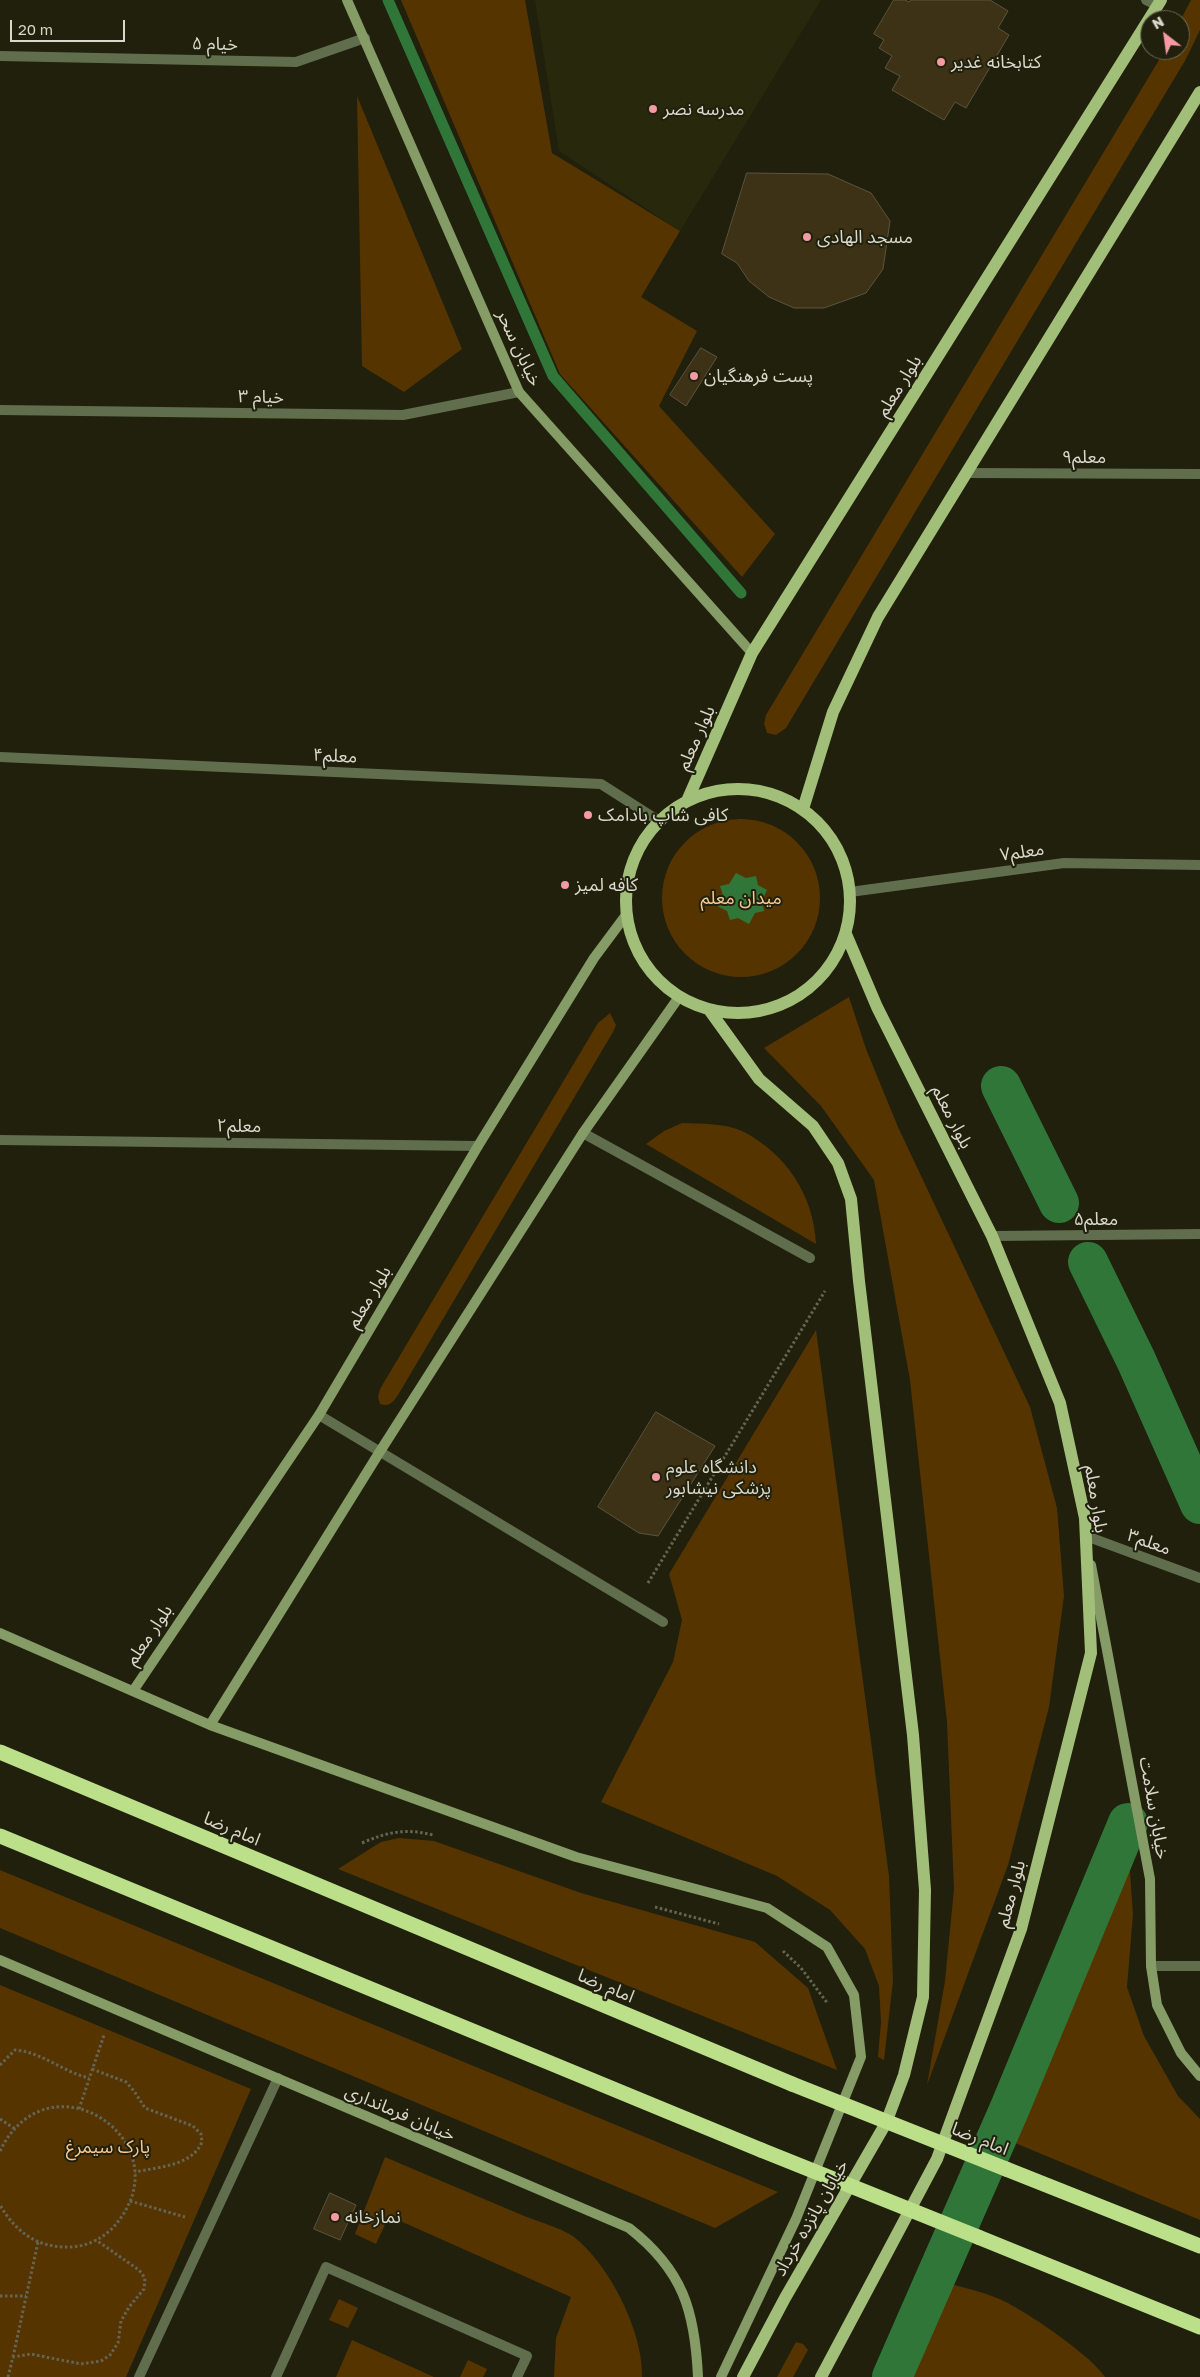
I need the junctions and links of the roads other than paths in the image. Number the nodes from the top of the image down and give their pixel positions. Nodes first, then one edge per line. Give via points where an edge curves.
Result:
1 (347, 0) edge
2 (1146, 0) edge
3 (1160, 3) edge
4 (365, 38) junction
5 (0, 56) edge
6 (1200, 92) edge
7 (519, 392) junction
8 (0, 410) edge
9 (967, 473) junction
10 (1200, 474) edge
11 (752, 653) junction
12 (0, 757) edge
13 (687, 801) junction
14 (803, 809) junction
15 (659, 821) junction
16 (1200, 864) edge
17 (850, 892) junction
18 (626, 915) junction
19 (846, 934) junction
20 (679, 997) junction
21 (710, 1011) junction
22 (582, 1133) junction
23 (0, 1140) edge
24 (478, 1146) junction
25 (1200, 1234) edge
26 (992, 1236) junction
27 (810, 1258) dead end
28 (319, 1415) junction
29 (379, 1453) junction
30 (1086, 1536) junction
31 (1200, 1578) edge
32 (663, 1622) dead end
33 (0, 1633) edge
34 (133, 1691) junction
35 (210, 1725) junction
36 (0, 1752) edge
37 (0, 1836) edge
38 (0, 1960) edge
39 (1151, 1966) junction
40 (1200, 1966) edge
41 (1200, 2076) edge
42 (278, 2078) junction
43 (1200, 2246) edge
44 (1200, 2327) edge
45 (138, 2377) edge
46 (276, 2377) edge
47 (517, 2377) edge
48 (698, 2377) edge
49 (721, 2377) edge
50 (743, 2377) edge
51 (821, 2377) edge

1 - 4 main road, خیابان سحر
2 - 3 street
3 - 11 main road, بلوار معلم
4 - 5 street, خیام ۵ via 296,62
4 - 7 main road, خیابان سحر
6 - 9 main road
7 - 8 street, خیام ۳ via 403,416
7 - 11 main road, خیابان سحر
9 - 10 street, معلم۹
9 - 14 main road via 878,617 833,712
11 - 13 main road, بلوار معلم
12 - 15 street, معلم۴ via 601,784
13 - 14 main road via 716,791 746,789 776,795
13 - 15 main road
14 - 17 main road via 827,831 839,852
15 - 18 main road via 638,849 627,880
16 - 17 street, معلم۷ via 1064,863
17 - 19 main road
18 - 20 main road via 635,947 653,976
18 - 24 main road, بلوار معلم via 594,958
19 - 21 main road via 834,960 816,982 793,999 767,1010 739,1014
19 - 26 main road, بلوار معلم via 877,1007
20 - 21 main road
20 - 22 main road
21 - 50 main road, خیابان پانزده خرداد via 760,1079 813,1126 838,1163 851,1199 858,1282 913,1735 925,1890 923,1997 904,2075 886,2123
22 - 27 street
22 - 29 main road
23 - 24 street, معلم۲
24 - 28 main road, بلوار معلم
25 - 26 street, معلم۵
26 - 30 main road, بلوار معلم via 1060,1403
28 - 29 street
28 - 34 main road, بلوار معلم
29 - 32 street
29 - 35 main road
30 - 31 street, معلم۳
30 - 39 main road, خیابان سلامت via 1150,1879
30 - 51 main road, بلوار معلم via 1091,1653 1021,1929 938,2159
33 - 34 main road
34 - 35 main road
35 - 49 main road via 576,1857 767,1908 827,1947 854,1995 861,2057 796,2219
36 - 43 highway, امام رضا, bridge via 792,2084
37 - 44 highway, bridge
38 - 42 main road, خیابان فرمانداری
39 - 40 street
39 - 41 main road, خیابان سلامت via 1157,2005 1181,2053
42 - 45 street
42 - 48 main road, خیابان فرمانداری via 629,2228 667,2264 684,2295 692,2319
46 - 47 street via 326,2267 527,2356

